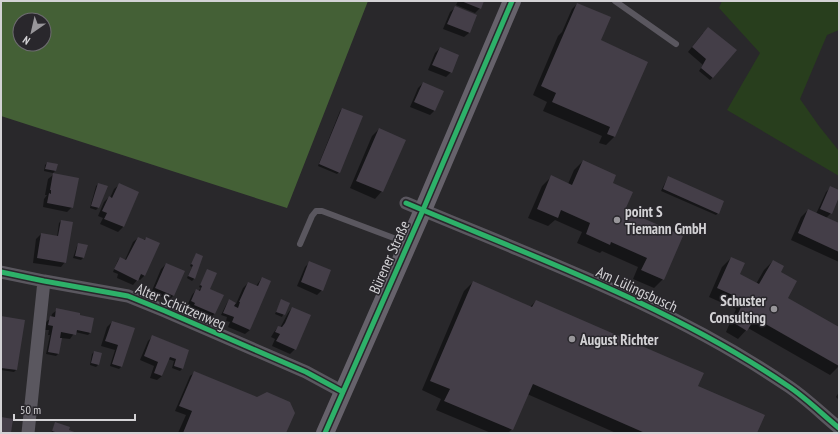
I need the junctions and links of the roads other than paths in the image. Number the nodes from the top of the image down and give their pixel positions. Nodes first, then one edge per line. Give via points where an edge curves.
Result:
1 (512, 1) edge
2 (615, 1) edge
3 (676, 44) dead end
4 (406, 203) dead end
5 (423, 210) junction
6 (408, 243) junction
7 (300, 244) dead end
8 (1, 272) edge
9 (44, 281) junction
10 (343, 392) junction
11 (839, 428) edge
12 (28, 433) edge
13 (325, 433) edge

1 - 5 main road, Bürener Straße
2 - 3 lane
4 - 5 street, Am Lülingsbusch
5 - 6 main road, Bürener Straße
5 - 11 street, Am Lülingsbusch via 607,288 677,321 734,351 790,387
6 - 7 lane via 316,211
6 - 10 main road, Bürener Straße
8 - 9 street, Alter Schützenweg
9 - 10 street, Alter Schützenweg via 128,296 306,372
9 - 12 street
10 - 13 main road, Bürener Straße

